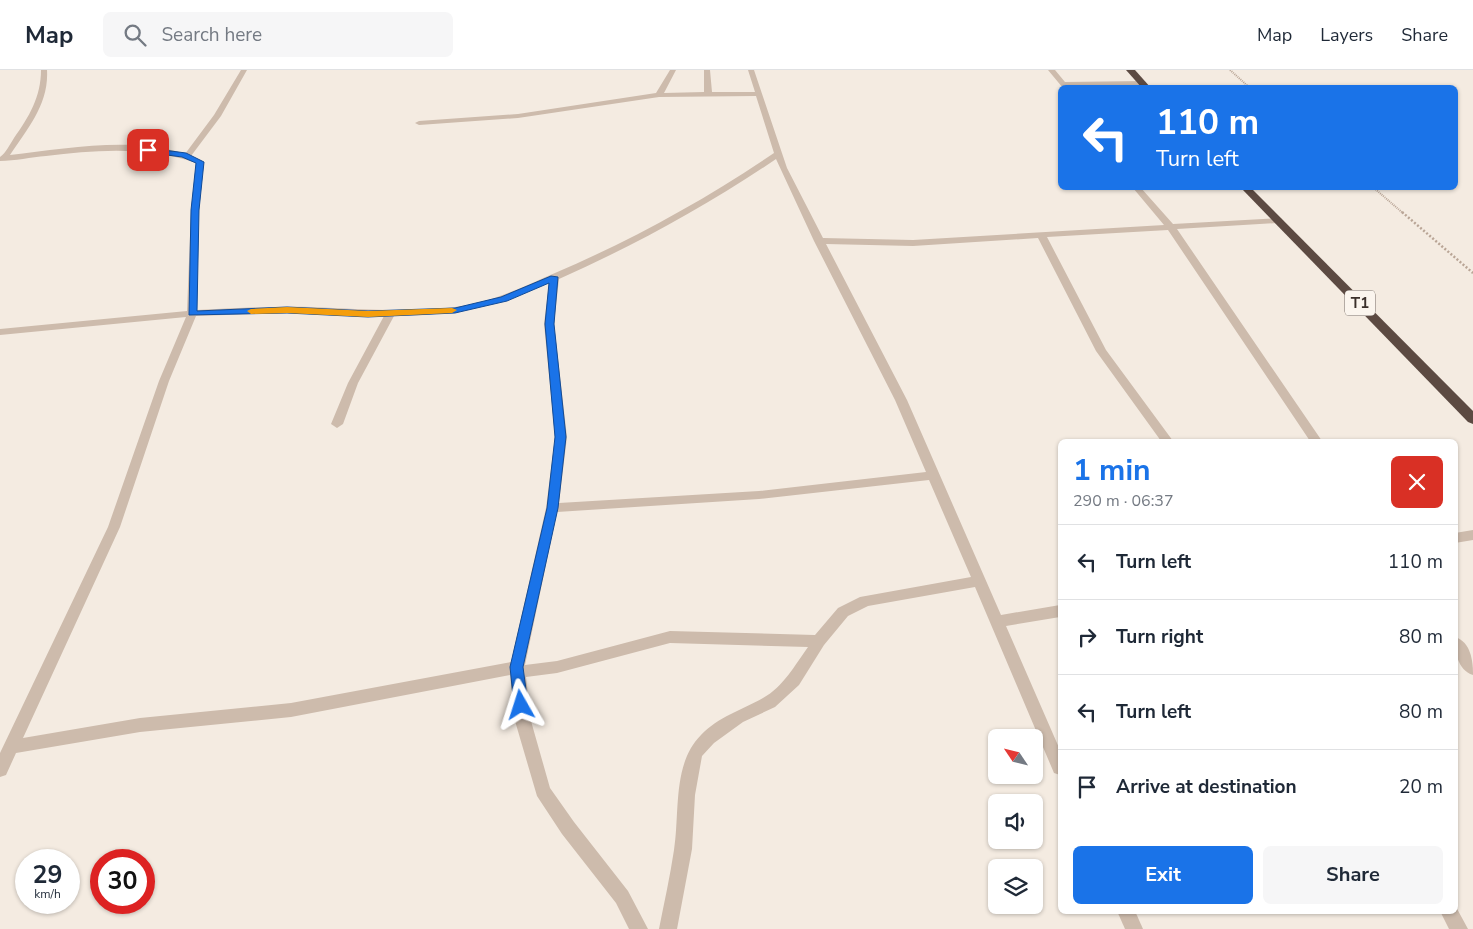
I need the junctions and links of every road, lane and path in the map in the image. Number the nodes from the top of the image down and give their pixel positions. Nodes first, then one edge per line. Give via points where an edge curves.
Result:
1 (44, 70) edge
2 (244, 70) edge
3 (673, 70) edge
4 (707, 70) edge
5 (751, 70) edge
6 (1051, 70) edge
7 (1130, 70) edge
8 (1230, 70) edge
9 (1065, 85) edge
10 (1145, 85) edge
11 (1247, 85) edge
12 (708, 93) junction
13 (759, 94) junction
14 (659, 95) junction
15 (419, 123) dead end
16 (778, 154) junction
17 (187, 156) junction
18 (2, 159) edge
19 (1139, 190) edge
20 (1248, 190) edge
21 (1376, 190) edge
22 (1278, 220) junction
23 (1170, 226) junction
24 (1041, 235) junction
25 (819, 241) junction
26 (1473, 273) edge
27 (554, 277) junction
28 (391, 313) junction
29 (192, 314) junction
30 (0, 332) edge
31 (1473, 419) edge
32 (337, 424) dead end
33 (1165, 439) edge
34 (1315, 439) edge
35 (934, 475) junction
36 (552, 508) junction
37 (1473, 535) edge
38 (1458, 538) edge
39 (979, 581) junction
40 (1058, 610) edge
41 (996, 622) junction
42 (819, 640) junction
43 (1458, 647) edge
44 (517, 669) junction
45 (1473, 669) edge
46 (11, 747) junction
47 (1058, 763) edge
48 (0, 770) edge
49 (1127, 914) edge
50 (1451, 914) edge
51 (639, 929) edge
52 (668, 929) edge
53 (1134, 929) edge
54 (1460, 929) edge

1 - 18 street via 46,83 38,104
2 - 17 street via 217,116
3 - 14 street
4 - 12 street
5 - 13 street
6 - 9 street
7 - 10 highway
8 - 11 path
12 - 13 street
12 - 14 street
13 - 16 street
14 - 15 street via 518,116
16 - 25 street
16 - 27 street via 704,204 607,255
17 - 18 street via 132,149 70,151
17 - 29 street via 200,162
19 - 23 street
20 - 22 highway, T1
21 - 26 path
22 - 23 street
22 - 31 highway, T1
23 - 24 street
23 - 34 street
24 - 25 street via 913,243
24 - 33 street via 1101,352
25 - 35 street via 901,400
27 - 28 street via 504,299 455,310
27 - 36 street via 549,324 561,437
28 - 29 street via 287,310
28 - 32 street via 354,383
29 - 30 street
29 - 46 street via 164,381 114,527
35 - 36 street via 759,494
35 - 39 street
36 - 44 street
37 - 38 street
39 - 41 street
39 - 42 street via 865,601 843,612
40 - 41 street
41 - 47 street
42 - 44 street via 670,638 557,667
42 - 52 street via 794,680 770,702 738,717 708,738 695,753 683,849
43 - 45 street
44 - 46 street via 290,710 140,725
44 - 51 street via 523,721 543,790 622,897
46 - 48 street
49 - 53 street
50 - 54 street

